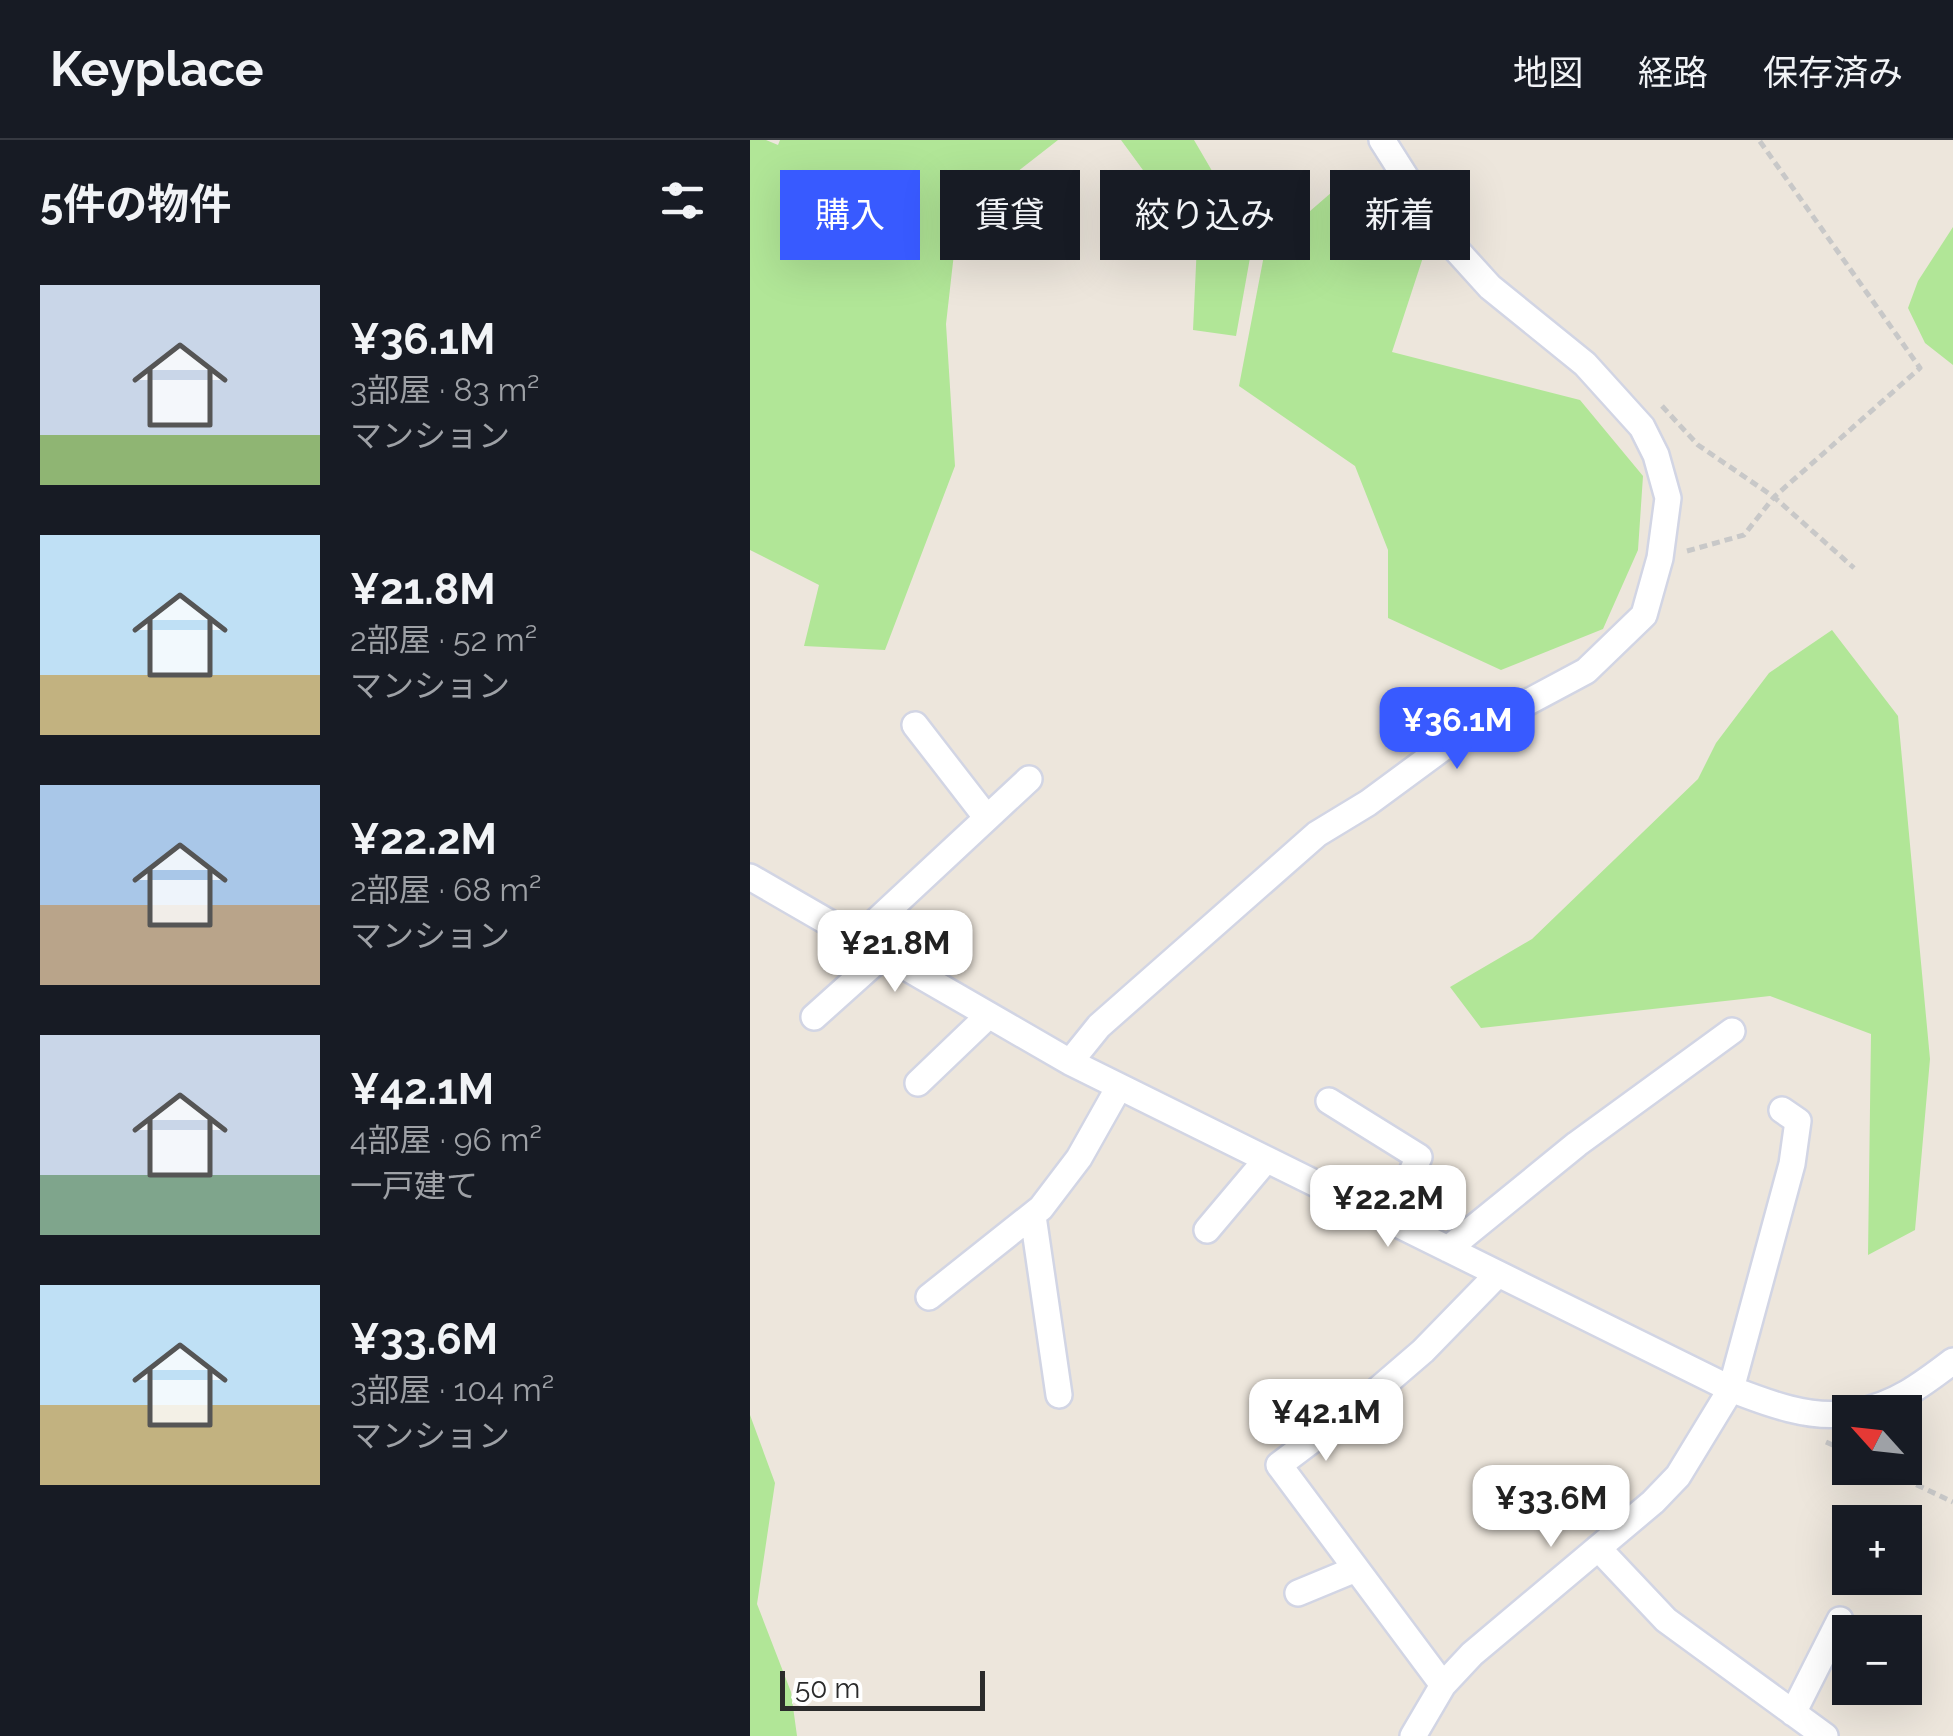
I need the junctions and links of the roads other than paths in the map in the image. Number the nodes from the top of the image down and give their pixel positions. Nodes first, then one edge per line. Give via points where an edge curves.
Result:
1 (1382, 140) edge
2 (915, 725) dead end
3 (1029, 778) dead end
4 (987, 818) junction
5 (750, 878) edge
6 (856, 940) junction
7 (882, 956) junction
8 (988, 1016) junction
9 (814, 1017) dead end
10 (1732, 1031) dead end
11 (1070, 1062) junction
12 (918, 1083) dead end
13 (1119, 1088) junction
14 (1330, 1101) dead end
15 (1782, 1110) dead end
16 (1266, 1160) junction
17 (1033, 1216) junction
18 (1389, 1220) junction
19 (1207, 1230) dead end
20 (1448, 1249) junction
21 (1498, 1274) junction
22 (929, 1297) dead end
23 (1953, 1361) edge
24 (1731, 1389) junction
25 (1059, 1395) dead end
26 (1904, 1395) edge
27 (1832, 1415) edge
28 (1598, 1548) junction
29 (1356, 1569) junction
30 (1298, 1593) dead end
31 (1832, 1636) edge
32 (1443, 1685) junction
33 (1793, 1713) junction
34 (1413, 1736) edge
35 (1826, 1736) edge

1 - 11 street via 1440,233 1490,287 1585,364 1642,427 1668,498 1644,614 1586,671 1444,747 1317,834 1100,1026
2 - 4 street
3 - 4 street
4 - 6 street
5 - 6 street
6 - 7 street
7 - 8 street
7 - 9 street
8 - 11 street
8 - 12 street
10 - 20 street
11 - 13 street
13 - 16 street
13 - 17 street via 1079,1158
14 - 18 street via 1419,1157
15 - 24 street via 1798,1121 1792,1164
16 - 18 street
16 - 19 street
17 - 22 street
17 - 25 street
18 - 20 street
20 - 21 street
21 - 24 street
21 - 29 street via 1410,1362 1278,1465
23 - 26 street
24 - 27 street
24 - 28 street via 1678,1476
28 - 32 street
28 - 33 street via 1666,1620
29 - 30 street
29 - 32 street
31 - 33 street
32 - 34 street
33 - 35 street

